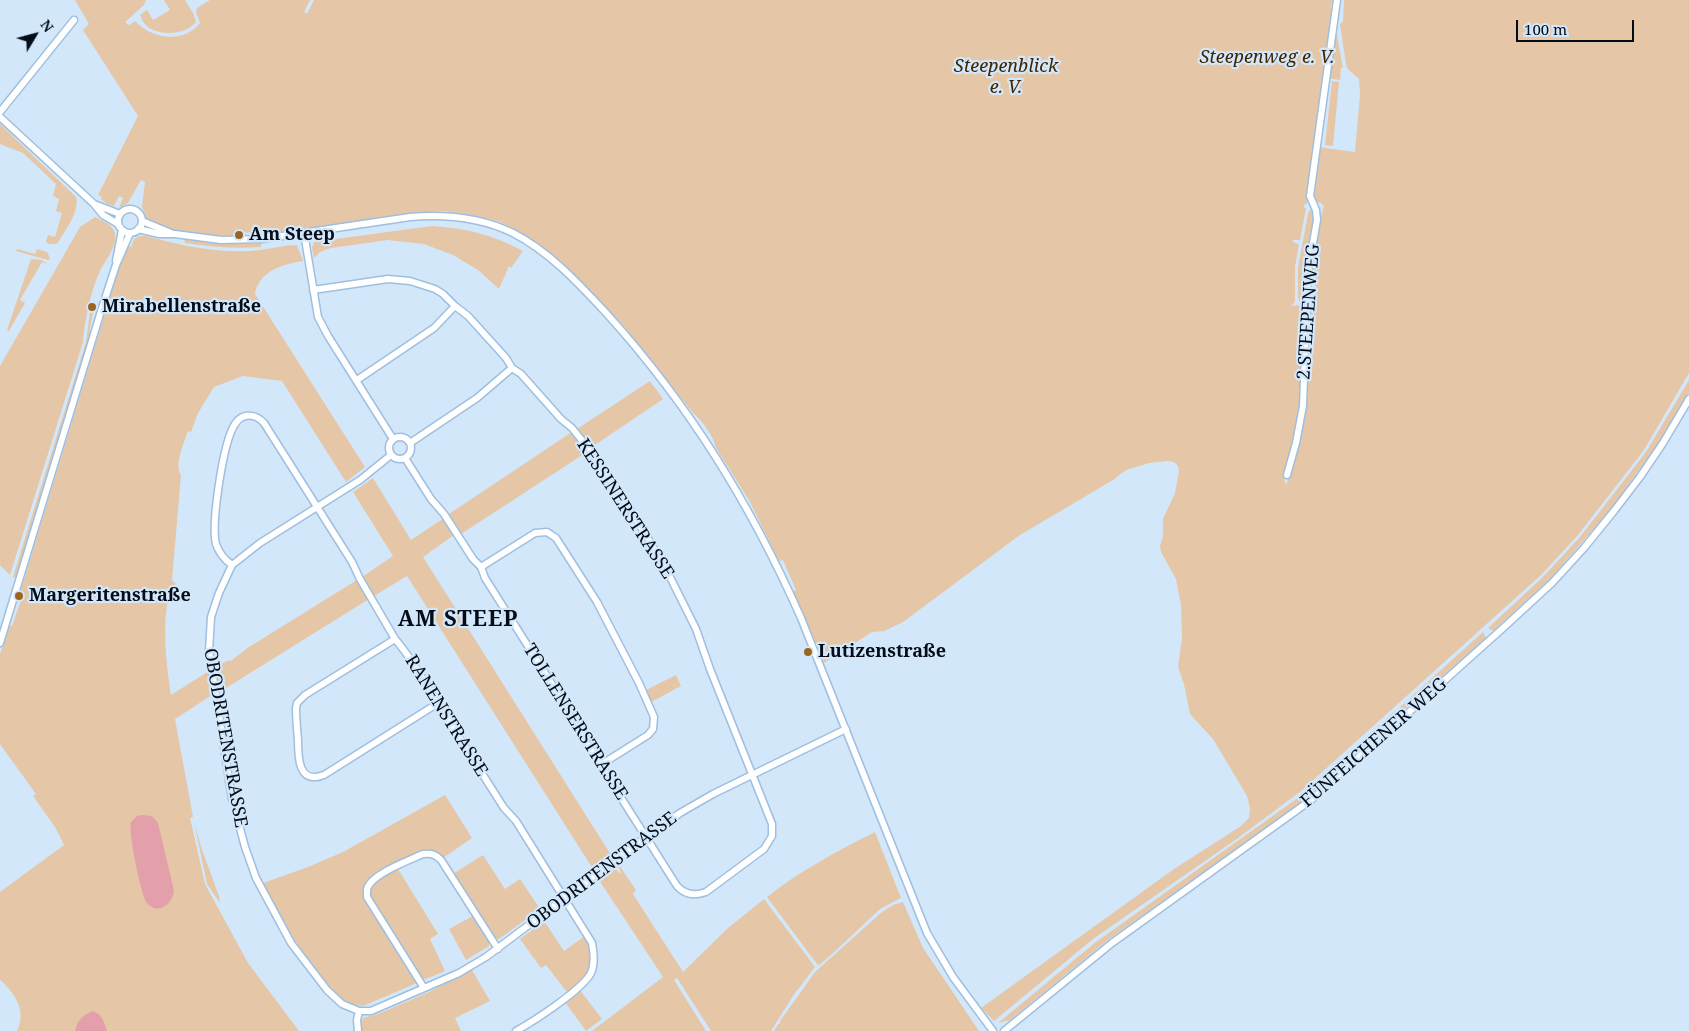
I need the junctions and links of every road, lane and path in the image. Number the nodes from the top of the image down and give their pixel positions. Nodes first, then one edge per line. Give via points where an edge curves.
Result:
1 (1336, 0) edge
2 (74, 20) dead end
3 (0, 112) edge
4 (0, 117) edge
5 (94, 204) junction
6 (120, 214) junction
7 (142, 220) junction
8 (118, 224) junction
9 (122, 230) junction
10 (138, 230) junction
11 (130, 233) junction
12 (175, 234) junction
13 (304, 234) junction
14 (116, 265) junction
15 (313, 290) junction
16 (455, 306) junction
17 (512, 368) junction
18 (356, 380) junction
19 (1689, 399) edge
20 (394, 439) junction
21 (410, 443) junction
22 (390, 455) junction
23 (405, 458) junction
24 (1286, 476) dead end
25 (318, 507) junction
26 (232, 565) junction
27 (481, 567) junction
28 (395, 639) junction
29 (0, 643) edge
30 (435, 705) junction
31 (846, 729) junction
32 (602, 764) junction
33 (752, 776) junction
34 (646, 837) junction
35 (564, 897) junction
36 (498, 949) junction
37 (424, 988) junction
38 (359, 1010) junction
39 (358, 1031) edge
40 (516, 1031) edge
41 (993, 1031) edge
42 (1004, 1031) edge

1 - 24 street, 2.STEEPENWEG via 1310,191 1317,220 1308,272 1303,406
2 - 3 street
4 - 5 street
5 - 6 street
5 - 8 street
6 - 7 street via 132,210
6 - 8 street
7 - 10 street
7 - 12 street
8 - 9 street
9 - 11 street
9 - 14 street
10 - 11 street
10 - 12 street
11 - 14 street
12 - 13 street via 234,240
13 - 15 street
13 - 31 street via 410,217 456,217 512,233 560,266 662,379 730,478 790,592
14 - 29 street
15 - 16 street, KESSINERSTRASSE via 370,280 399,280 435,289
15 - 18 street via 321,322
16 - 17 street, KESSINERSTRASSE via 468,316
16 - 18 street via 434,328
17 - 21 street via 477,398
17 - 33 street, KESSINERSTRASSE via 578,434 663,563 696,629
18 - 20 street
19 - 42 street, FÜNFEICHENER WEG via 1640,478 1614,512 1552,582 1502,629 1306,804 1112,943
20 - 21 street via 401,437
20 - 22 street via 388,448
21 - 23 street via 410,453
22 - 23 street via 396,459
22 - 25 street, OBODRITENSTRASSE via 360,480
23 - 27 street, TOLLENSERSTRASSE
25 - 26 street, OBODRITENSTRASSE via 260,543
25 - 26 street, RANENSTRASSE via 264,423 252,415 240,419 232,429 219,478 216,523 218,549
25 - 28 street, RANENSTRASSE
26 - 38 street, OBODRITENSTRASSE via 212,609 209,652 232,799 245,848 269,905 300,958 342,1004
27 - 32 street, TOLLENSERSTRASSE via 568,714
27 - 32 street via 535,533 547,532 556,538 597,602 655,721 648,735
28 - 30 street, RANENSTRASSE via 432,695
28 - 30 street via 300,698 296,708 299,762 303,771 310,776 324,775
30 - 35 street, RANENSTRASSE via 443,712
31 - 33 street, OBODRITENSTRASSE
31 - 41 street via 927,933 953,977
32 - 34 street, TOLLENSERSTRASSE
33 - 34 street, OBODRITENSTRASSE via 695,804
33 - 34 street, KESSINERSTRASSE via 772,824 772,836 764,849 706,892 696,895 680,890
34 - 35 street, OBODRITENSTRASSE
35 - 36 street, OBODRITENSTRASSE
35 - 40 street, RANENSTRASSE via 592,943 591,973 578,988
36 - 37 street, OBODRITENSTRASSE via 459,973
36 - 37 street via 436,855 423,854 384,873 372,880 367,896
37 - 38 street, OBODRITENSTRASSE via 377,1009
38 - 39 street

